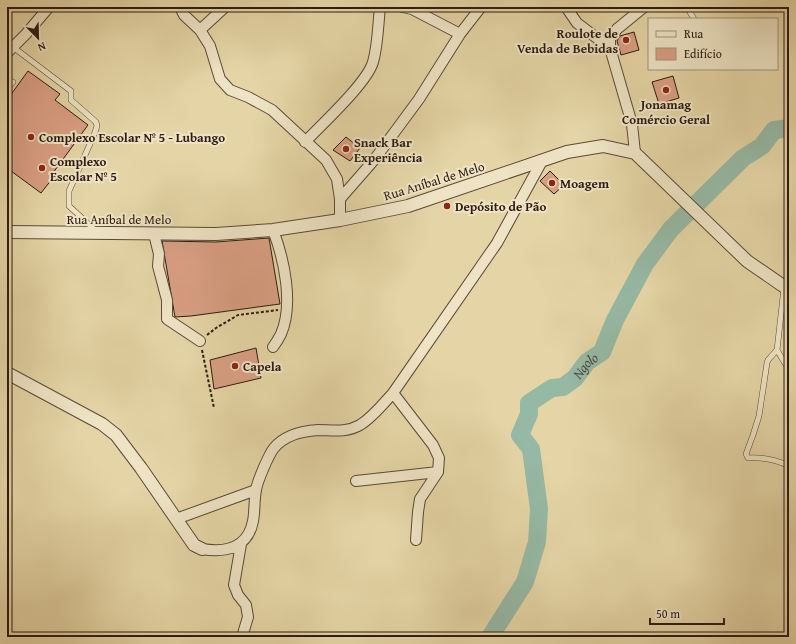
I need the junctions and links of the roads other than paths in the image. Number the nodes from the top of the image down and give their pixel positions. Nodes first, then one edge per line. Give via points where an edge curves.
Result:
1 (49, 7) edge
2 (180, 7) edge
3 (225, 7) edge
4 (380, 7) edge
5 (403, 7) edge
6 (481, 7) edge
7 (566, 7) edge
8 (644, 7) edge
9 (687, 7) edge
10 (693, 18) edge
11 (200, 30) junction
12 (460, 34) junction
13 (9, 48) edge
14 (610, 48) junction
15 (13, 82) dead end
16 (7, 89) edge
17 (305, 142) junction
18 (635, 153) junction
19 (542, 161) junction
20 (340, 199) junction
21 (340, 220) junction
22 (273, 230) junction
23 (7, 232) edge
24 (98, 233) junction
25 (154, 234) junction
26 (786, 288) edge
27 (200, 341) road end
28 (273, 347) dead end
29 (777, 350) junction
30 (789, 370) edge
31 (7, 373) edge
32 (393, 393) junction
33 (789, 466) edge
34 (438, 472) junction
35 (356, 481) dead end
36 (256, 490) junction
37 (176, 518) junction
38 (416, 540) dead end
39 (241, 544) junction
40 (202, 549) joint
41 (242, 637) edge

1 - 13 street via 26,34
2 - 11 street via 184,15
3 - 11 street
4 - 17 street via 376,49 368,74
5 - 12 street
6 - 12 street
7 - 14 street via 577,23
8 - 14 street via 617,29 610,39
9 - 10 lane
11 - 17 street via 210,46 220,79 230,90 272,110
12 - 20 street via 419,99 374,160
13 - 24 lane via 71,91 72,100 96,122 94,134 69,191 69,206
14 - 18 street via 632,124
15 - 16 lane
17 - 20 street via 326,160 337,179
18 - 19 street, Rua Aníbal de Melo via 603,146 567,152
18 - 26 street via 747,261
19 - 21 street, Rua Aníbal de Melo via 408,206
19 - 32 street via 496,243
20 - 21 street
21 - 22 street, Rua Aníbal de Melo
22 - 25 street, Rua Aníbal de Melo via 216,234
22 - 28 street via 287,282 286,316 282,334
23 - 24 street, Rua Aníbal de Melo
24 - 25 street, Rua Aníbal de Melo
25 - 27 street via 159,254 158,266 167,300 167,319
26 - 29 lane
29 - 30 lane
29 - 33 lane via 767,363 759,416 746,454 748,458 778,460
31 - 37 street via 102,424 116,435
32 - 34 street via 433,445 439,458
32 - 36 street via 359,425 345,430 318,430 285,438 273,449
34 - 35 street
34 - 38 street via 420,499
36 - 37 street
36 - 39 street via 253,522 249,534
37 - 40 street via 194,545
39 - 40 street via 215,552
39 - 41 street via 234,585 246,605 248,617

